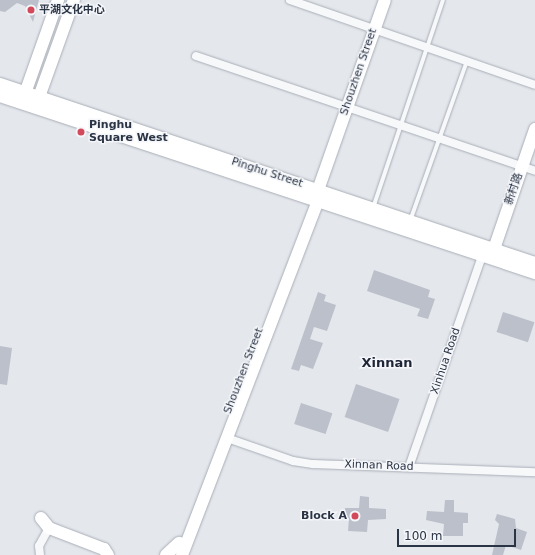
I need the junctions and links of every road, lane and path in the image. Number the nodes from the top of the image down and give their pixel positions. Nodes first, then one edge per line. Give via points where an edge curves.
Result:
1 (58, 0) edge
2 (74, 0) edge
3 (290, 0) edge
4 (385, 0) edge
5 (443, 0) edge
6 (374, 29) junction
7 (426, 47) junction
8 (196, 56) dead end
9 (466, 61) junction
10 (0, 84) edge
11 (535, 85) edge
12 (0, 96) edge
13 (39, 97) junction
14 (23, 98) junction
15 (347, 107) junction
16 (400, 125) junction
17 (535, 129) edge
18 (439, 139) junction
19 (522, 166) junction
20 (535, 171) edge
21 (316, 197) junction
22 (373, 208) junction
23 (410, 221) junction
24 (494, 249) junction
25 (482, 256) junction
26 (535, 263) edge
27 (535, 273) edge
28 (227, 438) junction
29 (409, 467) junction
30 (535, 472) edge
31 (45, 523) joint
32 (180, 552) edge
33 (40, 555) edge
34 (108, 555) edge
35 (166, 555) edge

1 - 14 main road
2 - 13 main road
3 - 6 street
4 - 6 main road, Shouzhen Street
5 - 7 lane
6 - 7 street
6 - 15 main road, Shouzhen Street
7 - 9 street
7 - 16 lane
8 - 15 street
9 - 11 street
9 - 18 lane
10 - 14 main road, Pinghu Street
12 - 14 main road, Pinghu Street
13 - 14 main road, Pinghu Street
13 - 21 main road, Pinghu Street
14 - 21 main road, Pinghu Street
15 - 16 street
15 - 21 main road, Shouzhen Street
16 - 18 street
16 - 22 lane
17 - 19 main road, 新村路
18 - 19 street
18 - 23 lane
19 - 20 street
19 - 24 main road, 新村路
21 - 22 main road, Pinghu Street
21 - 25 main road, Pinghu Street
21 - 28 main road, Shouzhen Street
21 - 32 main road, Shouzhen Street
22 - 23 main road, Pinghu Street
23 - 24 main road, Pinghu Street
24 - 26 main road, Pinghu Street
25 - 27 main road, Pinghu Street
25 - 29 street, Xinhua Road
28 - 29 street, Xinnan Road via 306,463
28 - 32 main road, Shouzhen Street
29 - 30 street, Xinnan Road
31 - 33 street via 39,546
31 - 34 main road via 104,549
32 - 35 main road

